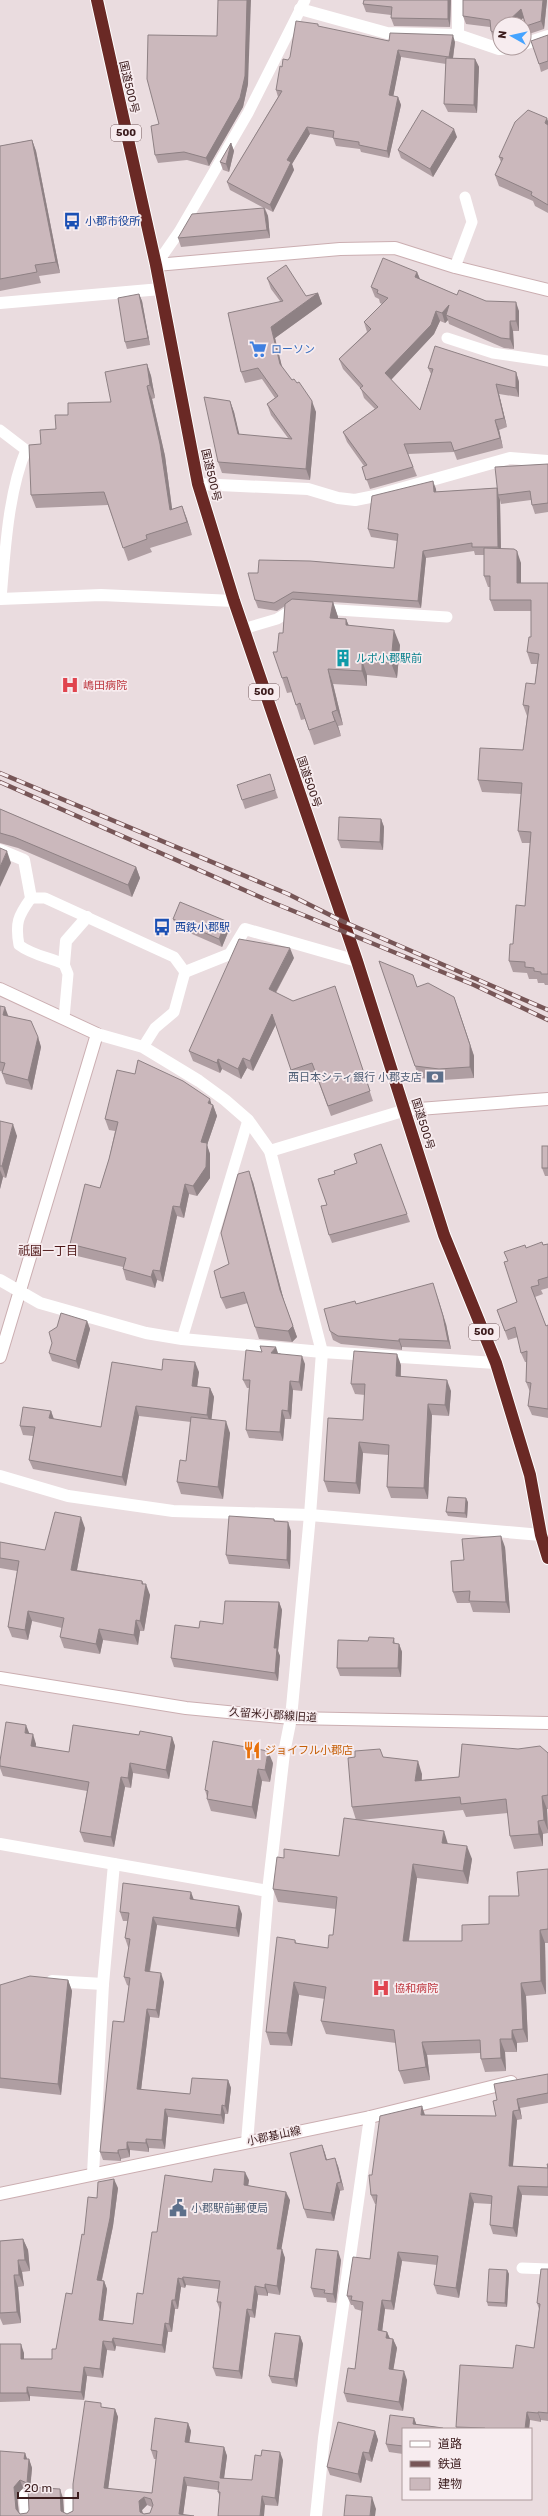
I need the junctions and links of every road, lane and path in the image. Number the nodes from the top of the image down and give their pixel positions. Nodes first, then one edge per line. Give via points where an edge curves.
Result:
1 (97, 0) edge
2 (458, 0) edge
3 (304, 2) edge
4 (458, 34) junction
5 (548, 36) edge
6 (532, 41) edge
7 (492, 46) edge
8 (465, 197) dead end
9 (156, 265) junction
10 (455, 267) junction
11 (161, 289) junction
12 (548, 290) edge
13 (0, 303) edge
14 (447, 338) dead end
15 (548, 361) edge
16 (0, 430) edge
17 (548, 461) edge
18 (198, 484) junction
19 (1, 599) edge
20 (234, 601) junction
21 (447, 617) dead end
22 (243, 629) junction
23 (0, 850) edge
24 (30, 898) junction
25 (87, 917) junction
26 (357, 960) junction
27 (64, 964) junction
28 (185, 972) junction
29 (0, 989) edge
30 (64, 1018) junction
31 (97, 1034) junction
32 (143, 1047) junction
33 (548, 1098) edge
34 (406, 1110) junction
35 (248, 1120) junction
36 (270, 1151) junction
37 (0, 1280) edge
38 (18, 1291) junction
39 (182, 1339) junction
40 (322, 1352) junction
41 (0, 1357) edge
42 (496, 1362) junction
43 (0, 1476) edge
44 (310, 1515) junction
45 (541, 1535) junction
46 (548, 1558) edge
47 (0, 1678) edge
48 (291, 1718) junction
49 (548, 1723) edge
50 (0, 1844) edge
51 (114, 1864) junction
52 (268, 1891) junction
53 (37, 1980) edge
54 (102, 1984) junction
55 (525, 2079) edge
56 (370, 2117) junction
57 (247, 2142) junction
58 (93, 2174) junction
59 (0, 2194) edge
60 (522, 2268) dead end
61 (548, 2269) edge
62 (70, 2494) dead end
63 (24, 2495) dead end
64 (26, 2516) edge
65 (70, 2516) edge
66 (316, 2516) edge

1 - 9 highway, 国道500号 / 500
2 - 4 street
3 - 4 street via 387,33
3 - 9 lane via 248,113 179,232
4 - 7 street
5 - 6 street
8 - 10 lane via 472,222
9 - 10 street via 373,247 395,248
9 - 11 highway, 国道500号 / 500
10 - 12 street
11 - 13 street
11 - 18 highway, 国道500号 / 500
14 - 15 lane via 493,353
16 - 19 lane via 26,450 18,470 4,559
17 - 18 street via 510,458 355,500 308,489
18 - 20 highway, 国道500号 / 500
19 - 20 street via 100,595
20 - 22 highway, 国道500号 / 500
21 - 22 lane via 295,607 277,619
22 - 26 highway, 国道500号 / 500
23 - 24 street via 24,860
24 - 25 lane via 45,898
24 - 27 lane via 16,927 19,945 30,954 44,955
25 - 27 street via 66,941
25 - 28 lane via 174,957
26 - 28 street via 245,929 230,954
26 - 34 highway, 国道500号 / 500
27 - 30 lane via 68,974
28 - 32 lane via 174,1012 155,1028
29 - 30 street
30 - 31 street
31 - 32 street
31 - 38 street
32 - 35 street via 225,1100
33 - 34 street
34 - 36 street
34 - 42 highway, 国道500号 / 500 via 444,1236
35 - 36 street
35 - 39 lane
36 - 40 street
37 - 38 street
38 - 39 street via 40,1303 111,1324
38 - 41 street
39 - 40 street
40 - 42 street
40 - 44 street
42 - 45 highway, 国道500号 / 500 via 530,1475
43 - 44 street via 68,1496 173,1511
44 - 45 street
44 - 48 street
45 - 46 highway, 国道500号 / 500
47 - 48 street, 久留米小郡線旧道 via 186,1708
48 - 49 street, 久留米小郡線旧道
48 - 52 street via 284,1753
50 - 51 street
51 - 52 street
51 - 54 street
52 - 57 street
53 - 54 street
54 - 58 street
55 - 56 street, 小郡基山線
56 - 57 street, 小郡基山線
56 - 66 street via 324,2438
57 - 58 street, 小郡基山線
58 - 59 street, 小郡基山線
60 - 61 lane
62 - 65 lane
63 - 64 lane

